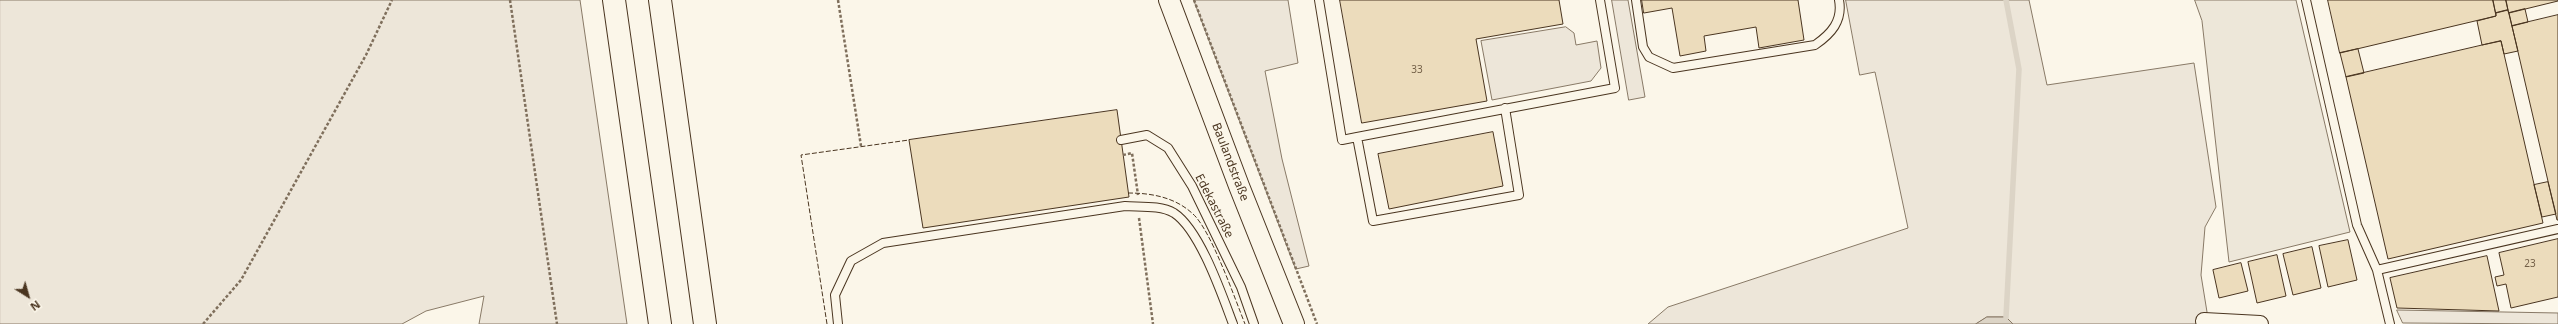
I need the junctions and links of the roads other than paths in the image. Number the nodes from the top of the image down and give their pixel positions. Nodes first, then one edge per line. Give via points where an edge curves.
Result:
1 (614, 0) edge
2 (660, 0) edge
3 (1169, 0) edge
4 (1319, 0) edge
5 (1600, 0) edge
6 (1636, 0) edge
7 (1839, 0) edge
8 (2306, 0) edge
9 (1505, 108) junction
10 (1357, 137) junction
11 (1121, 140) dead end
12 (2558, 229) edge
13 (2377, 270) junction
14 (2204, 321) dead end
15 (660, 324) edge
16 (705, 324) edge
17 (838, 324) edge
18 (1233, 324) edge
19 (1254, 324) edge
20 (1294, 324) edge
21 (2260, 324) edge
22 (2390, 324) edge

1 - 15 highway
2 - 16 highway
3 - 20 street, Baulandstraße
4 - 10 lane via 1342,140
5 - 9 lane via 1615,88
6 - 7 lane via 1643,46 1649,57 1672,68 1815,45 1827,37 1835,26 1840,16
8 - 13 lane via 2357,224
9 - 10 lane
9 - 10 lane via 1519,194 1373,221
11 - 19 lane, Edekastraße via 1147,135 1168,148 1198,200 1241,287
12 - 13 lane
13 - 22 lane
14 - 21 street
17 - 18 lane via 835,295 851,261 883,243 1125,206 1174,213 1194,235

